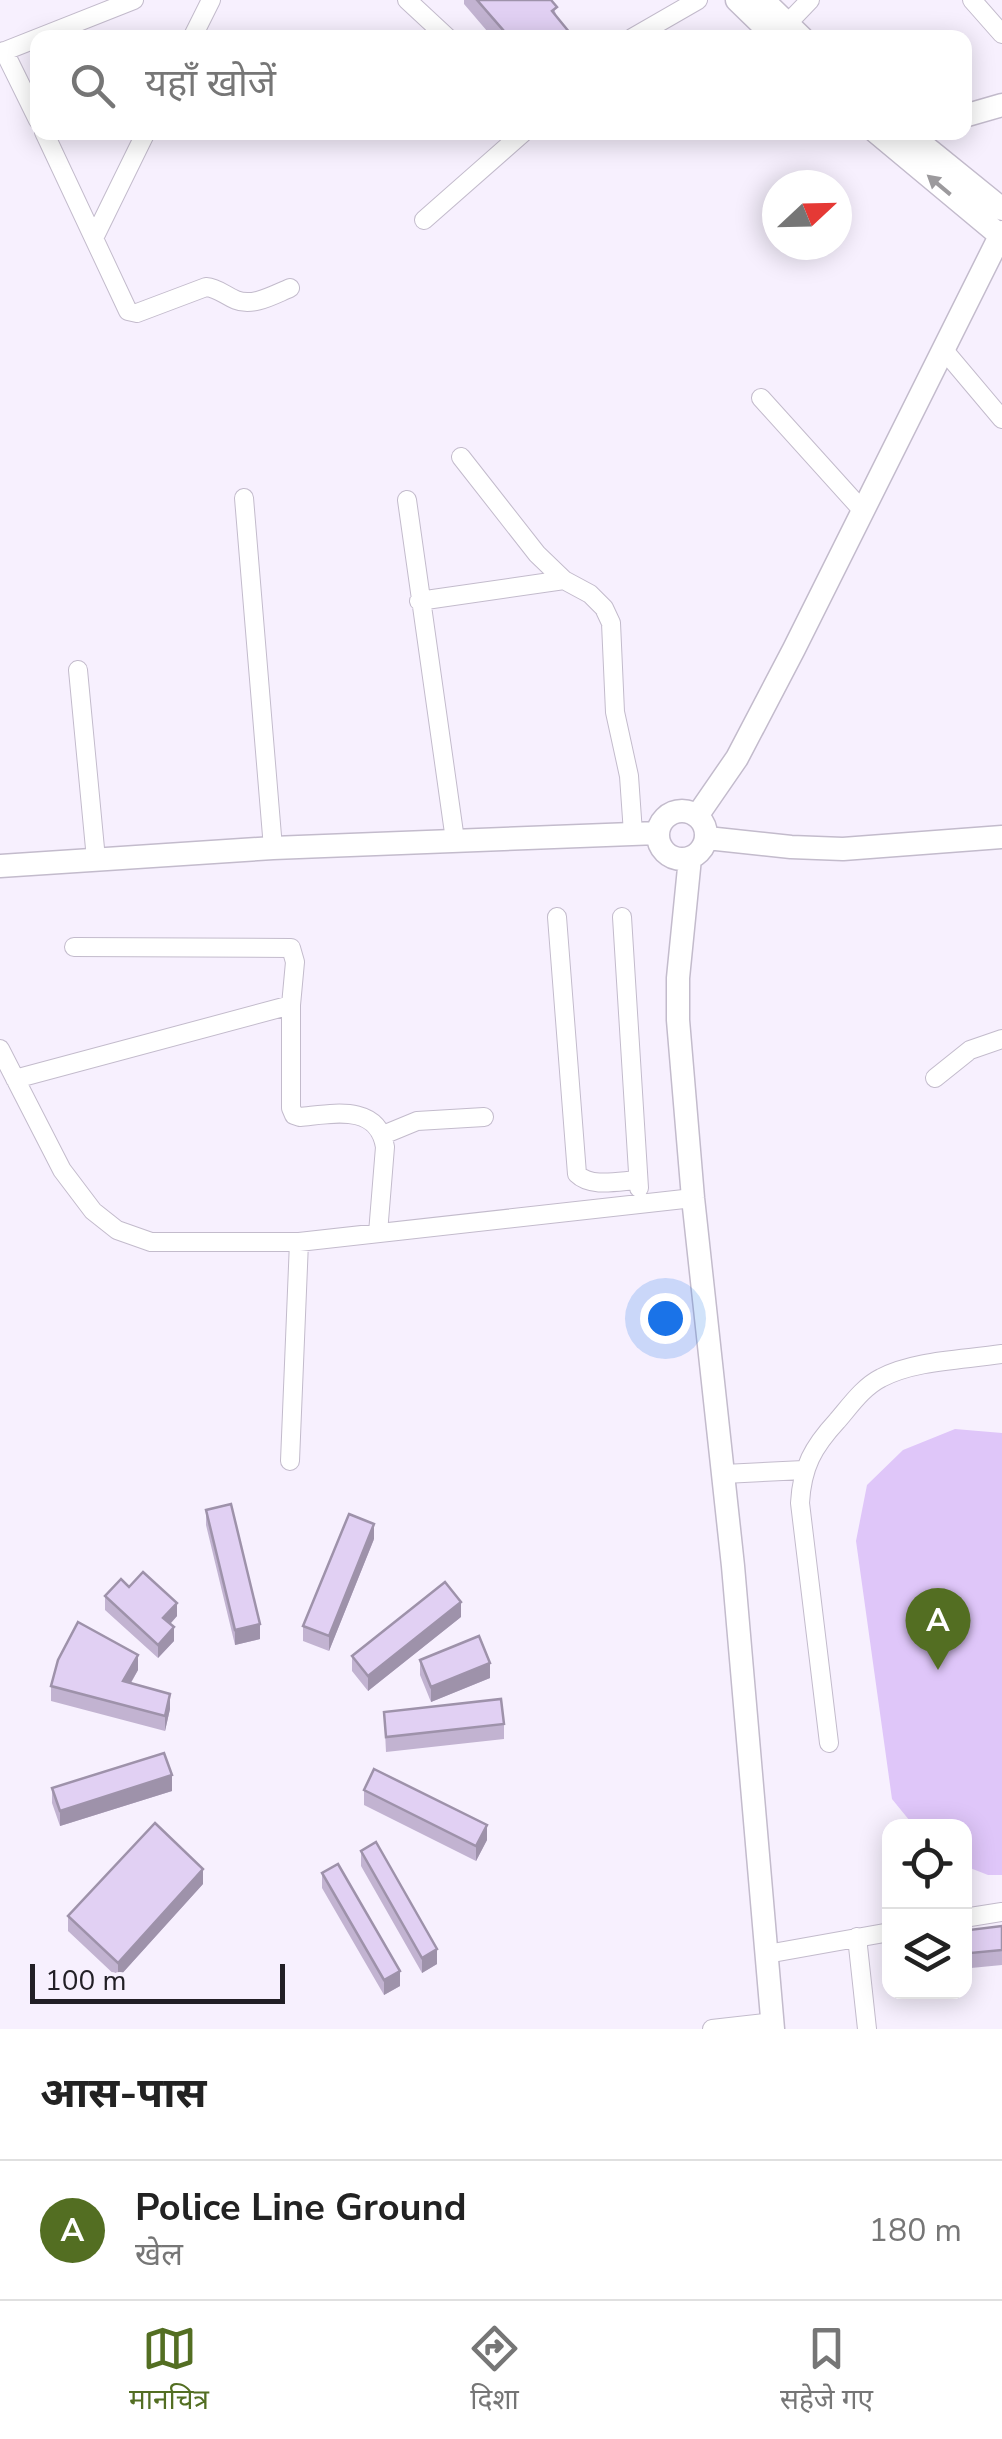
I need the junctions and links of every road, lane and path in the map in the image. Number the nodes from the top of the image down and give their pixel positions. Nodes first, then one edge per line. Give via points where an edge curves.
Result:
1 (134, 0) edge
2 (210, 0) edge
3 (407, 0) edge
4 (698, 0) edge
5 (738, 0) edge
6 (763, 0) edge
7 (810, 0) edge
8 (972, 0) edge
9 (58, 30) edge
10 (196, 30) edge
11 (439, 30) edge
12 (646, 30) edge
13 (783, 30) edge
14 (786, 30) edge
15 (790, 30) edge
16 (1002, 34) edge
17 (30, 41) edge
18 (2, 52) edge
19 (30, 105) edge
20 (1002, 105) edge
21 (972, 114) edge
22 (48, 140) edge
23 (142, 140) edge
24 (515, 140) edge
25 (900, 140) edge
26 (902, 140) edge
27 (1002, 209) edge
28 (424, 220) dead end
29 (1001, 235) edge
30 (95, 236) junction
31 (290, 288) dead end
32 (943, 350) junction
33 (761, 398) dead end
34 (1002, 419) edge
35 (461, 457) dead end
36 (244, 498) dead end
37 (407, 500) dead end
38 (863, 511) junction
39 (564, 580) junction
40 (419, 601) junction
41 (78, 670) dead end
42 (697, 816) junction
43 (633, 833) junction
44 (658, 833) junction
45 (1002, 837) edge
46 (706, 838) junction
47 (455, 840) junction
48 (273, 848) junction
49 (96, 858) junction
50 (690, 858) junction
51 (0, 866) edge
52 (557, 916) dead end
53 (622, 917) dead end
54 (74, 947) dead end
55 (292, 1005) junction
56 (1002, 1039) edge
57 (0, 1049) edge
58 (935, 1078) dead end
59 (15, 1079) junction
60 (484, 1117) dead end
61 (383, 1135) junction
62 (638, 1180) junction
63 (693, 1198) junction
64 (640, 1204) junction
65 (378, 1233) junction
66 (300, 1242) junction
67 (1002, 1354) edge
68 (290, 1461) dead end
69 (804, 1470) junction
70 (724, 1474) junction
71 (829, 1743) dead end
72 (1002, 1912) edge
73 (972, 1917) edge
74 (882, 1934) edge
75 (858, 1938) junction
76 (767, 1954) junction
77 (773, 2026) edge
78 (712, 2029) edge
79 (866, 2029) edge

1 - 9 street
2 - 10 street
3 - 11 street
4 - 12 street
5 - 13 main road
6 - 14 main road
7 - 15 street
8 - 16 street
17 - 18 street
18 - 19 street
20 - 21 main road
22 - 30 street
23 - 30 street
24 - 28 street
29 -> 25 main road
26 - 27 main road
29 - 32 main road
30 - 31 street via 128,311 206,287 249,302
32 - 34 street
32 - 38 main road
33 - 38 street
35 - 39 street
36 - 48 street
37 - 40 street
38 - 42 main road via 737,758
39 - 40 street
39 - 43 street via 590,594 612,623 615,712 630,776
40 - 47 street
41 - 49 street
42 - 44 main road via 684,810 669,814
42 - 46 main road
43 - 44 main road
43 - 47 main road
44 - 50 main road via 668,854
45 - 46 main road via 844,849
46 - 50 main road
47 - 48 main road
48 - 49 main road
49 - 51 main road
50 - 63 main road via 678,1020
52 - 62 street via 577,1174 592,1182
53 - 62 street
54 - 55 street via 284,946 295,954
55 - 59 street
55 - 61 street via 294,1115 356,1114
56 - 58 street via 970,1050
57 - 59 street
59 - 66 street via 62,1170 116,1230 152,1242
60 - 61 street via 417,1122
61 - 65 street
62 - 64 street
63 - 64 street
63 - 70 main road
64 - 65 street
65 - 66 street
66 - 68 street
67 - 69 street via 879,1378 816,1444
69 - 70 street
69 - 71 street via 800,1502
70 - 76 main road
72 - 73 street
74 - 75 street
75 - 76 street
75 - 79 street
76 - 77 main road
77 - 78 street

